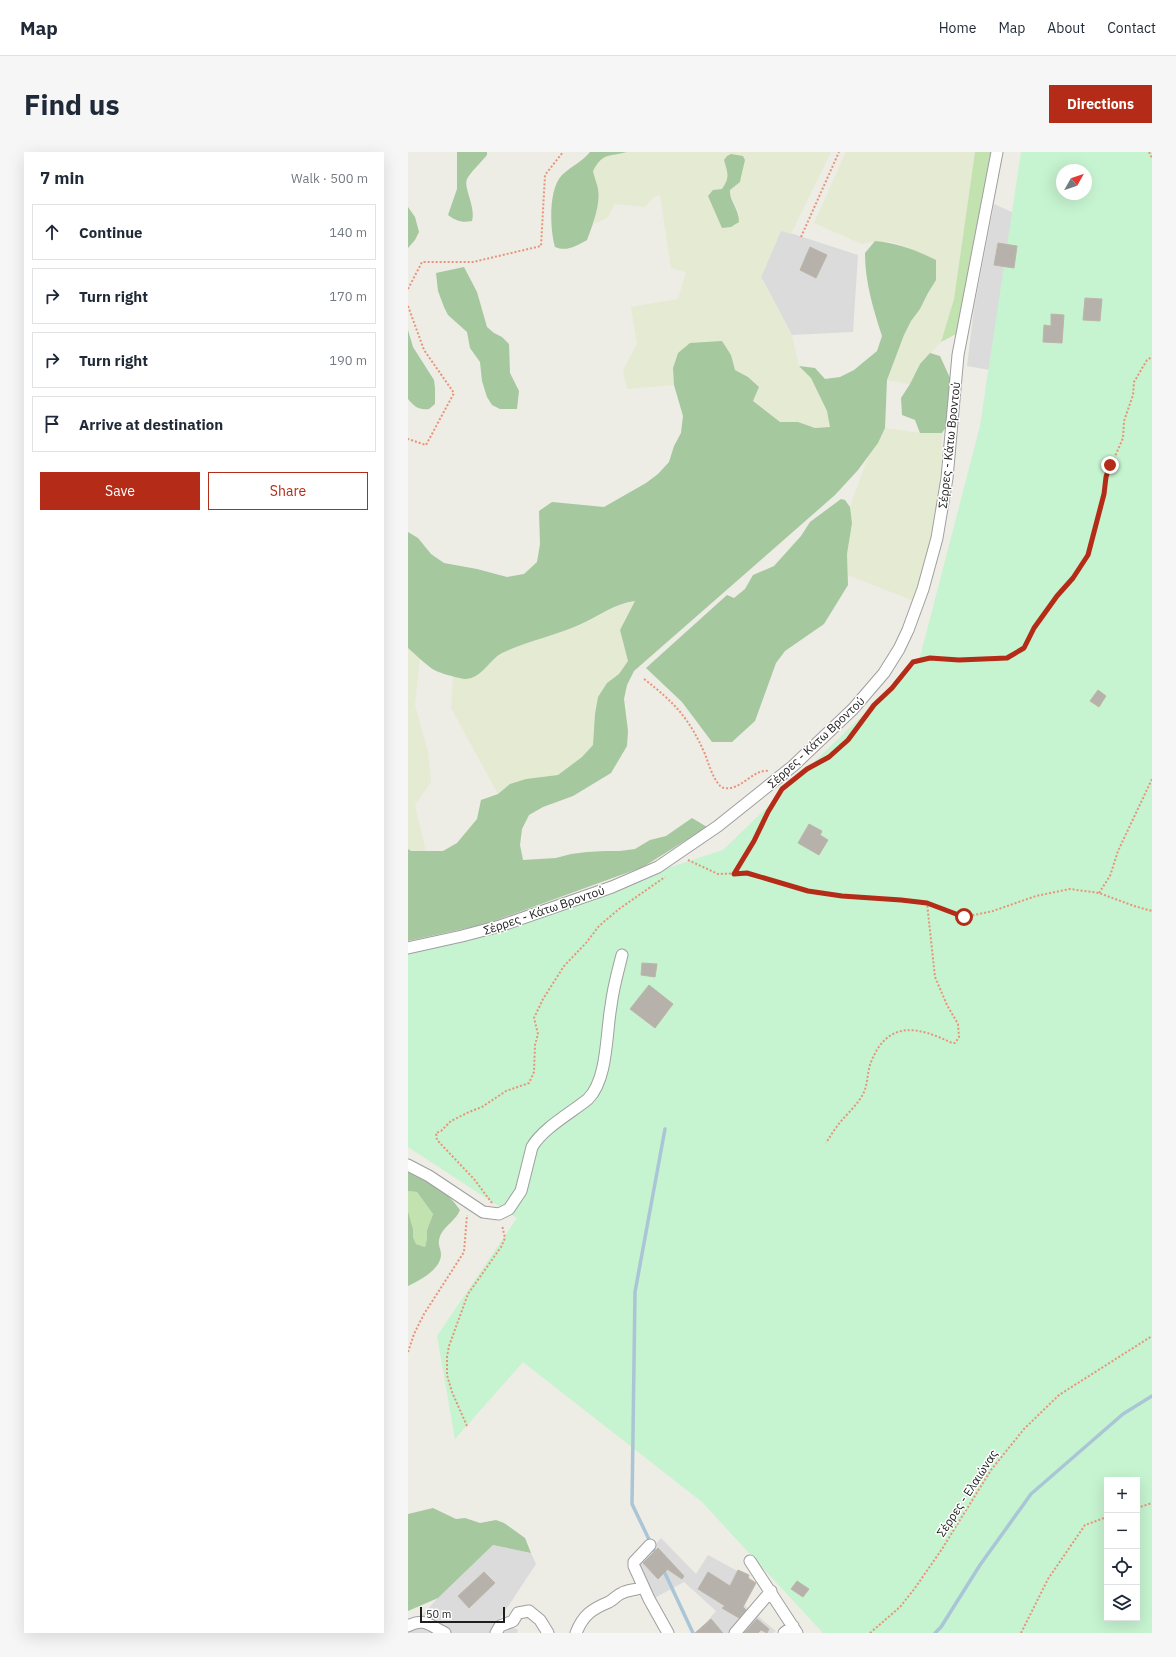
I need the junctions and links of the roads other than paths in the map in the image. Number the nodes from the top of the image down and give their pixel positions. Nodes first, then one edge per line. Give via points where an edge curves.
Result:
1 (997, 152) edge
2 (408, 948) edge
3 (622, 955) dead end
4 (408, 1165) edge
5 (650, 1545) dead end
6 (750, 1561) dead end
7 (643, 1587) junction
8 (771, 1591) junction
9 (408, 1626) edge
10 (792, 1631) edge
11 (445, 1633) edge
12 (496, 1633) edge
13 (548, 1633) edge
14 (576, 1633) edge
15 (668, 1633) edge
16 (735, 1633) edge

1 - 2 street, Σέρρες - Κάτω Βροντού via 958,355 947,478 940,522 923,589 903,641 879,679 780,784 662,864 644,874 500,926
3 - 4 street via 598,1085 588,1099 535,1142 521,1191 509,1208 499,1214 484,1213
5 - 7 street via 634,1562
6 - 8 street
7 - 14 street via 623,1592 596,1607 587,1614
7 - 15 street
8 - 10 street
8 - 16 street
9 - 11 street via 423,1621
12 - 13 street via 500,1626 513,1621 518,1612 529,1611 540,1620

